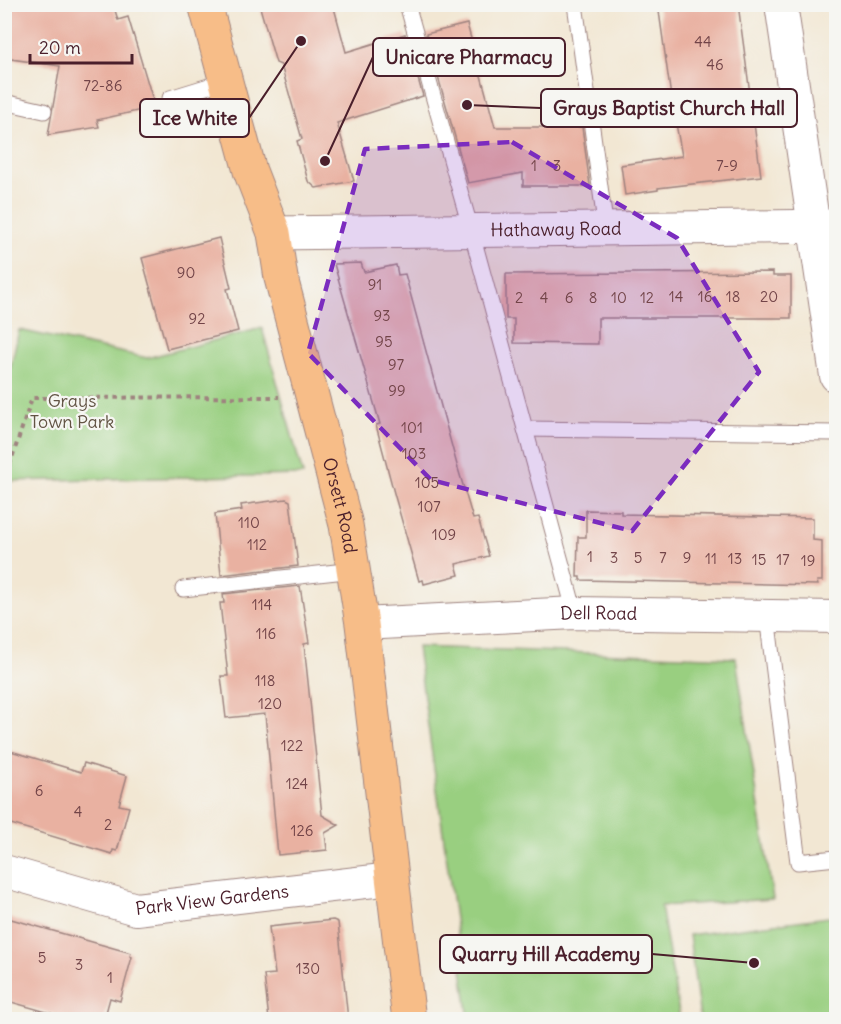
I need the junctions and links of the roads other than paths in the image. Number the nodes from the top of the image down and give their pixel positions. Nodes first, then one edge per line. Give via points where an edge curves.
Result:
1 (205, 4) edge
2 (407, 4) edge
3 (575, 4) edge
4 (782, 4) edge
5 (225, 81) junction
6 (170, 99) dead end
7 (4, 102) edge
8 (44, 111) dead end
9 (826, 227) edge
10 (471, 230) junction
11 (606, 230) junction
12 (274, 233) junction
13 (837, 376) edge
14 (525, 429) junction
15 (837, 433) edge
16 (354, 570) junction
17 (183, 590) dead end
18 (575, 613) junction
19 (767, 616) junction
20 (837, 617) edge
21 (362, 624) junction
22 (837, 858) edge
23 (4, 871) edge
24 (391, 879) junction
25 (409, 1020) edge

1 - 5 main road, Orsett Road
2 - 10 lane
3 - 11 lane
4 - 9 street
5 - 6 lane
5 - 12 main road, Orsett Road via 250,171
7 - 8 lane
9 - 11 street, Hathaway Road
9 - 13 street
10 - 11 street, Hathaway Road
10 - 12 street, Hathaway Road
10 - 14 lane
12 - 16 main road, Orsett Road via 281,278 314,397
14 - 15 lane
14 - 18 lane
16 - 17 lane
16 - 21 main road, Orsett Road
18 - 19 street, Dell Road
18 - 21 street, Dell Road
19 - 20 street, Dell Road
19 - 22 lane via 798,862
21 - 24 main road, Orsett Road
23 - 24 street, Park View Gardens via 136,909
24 - 25 main road, Orsett Road

